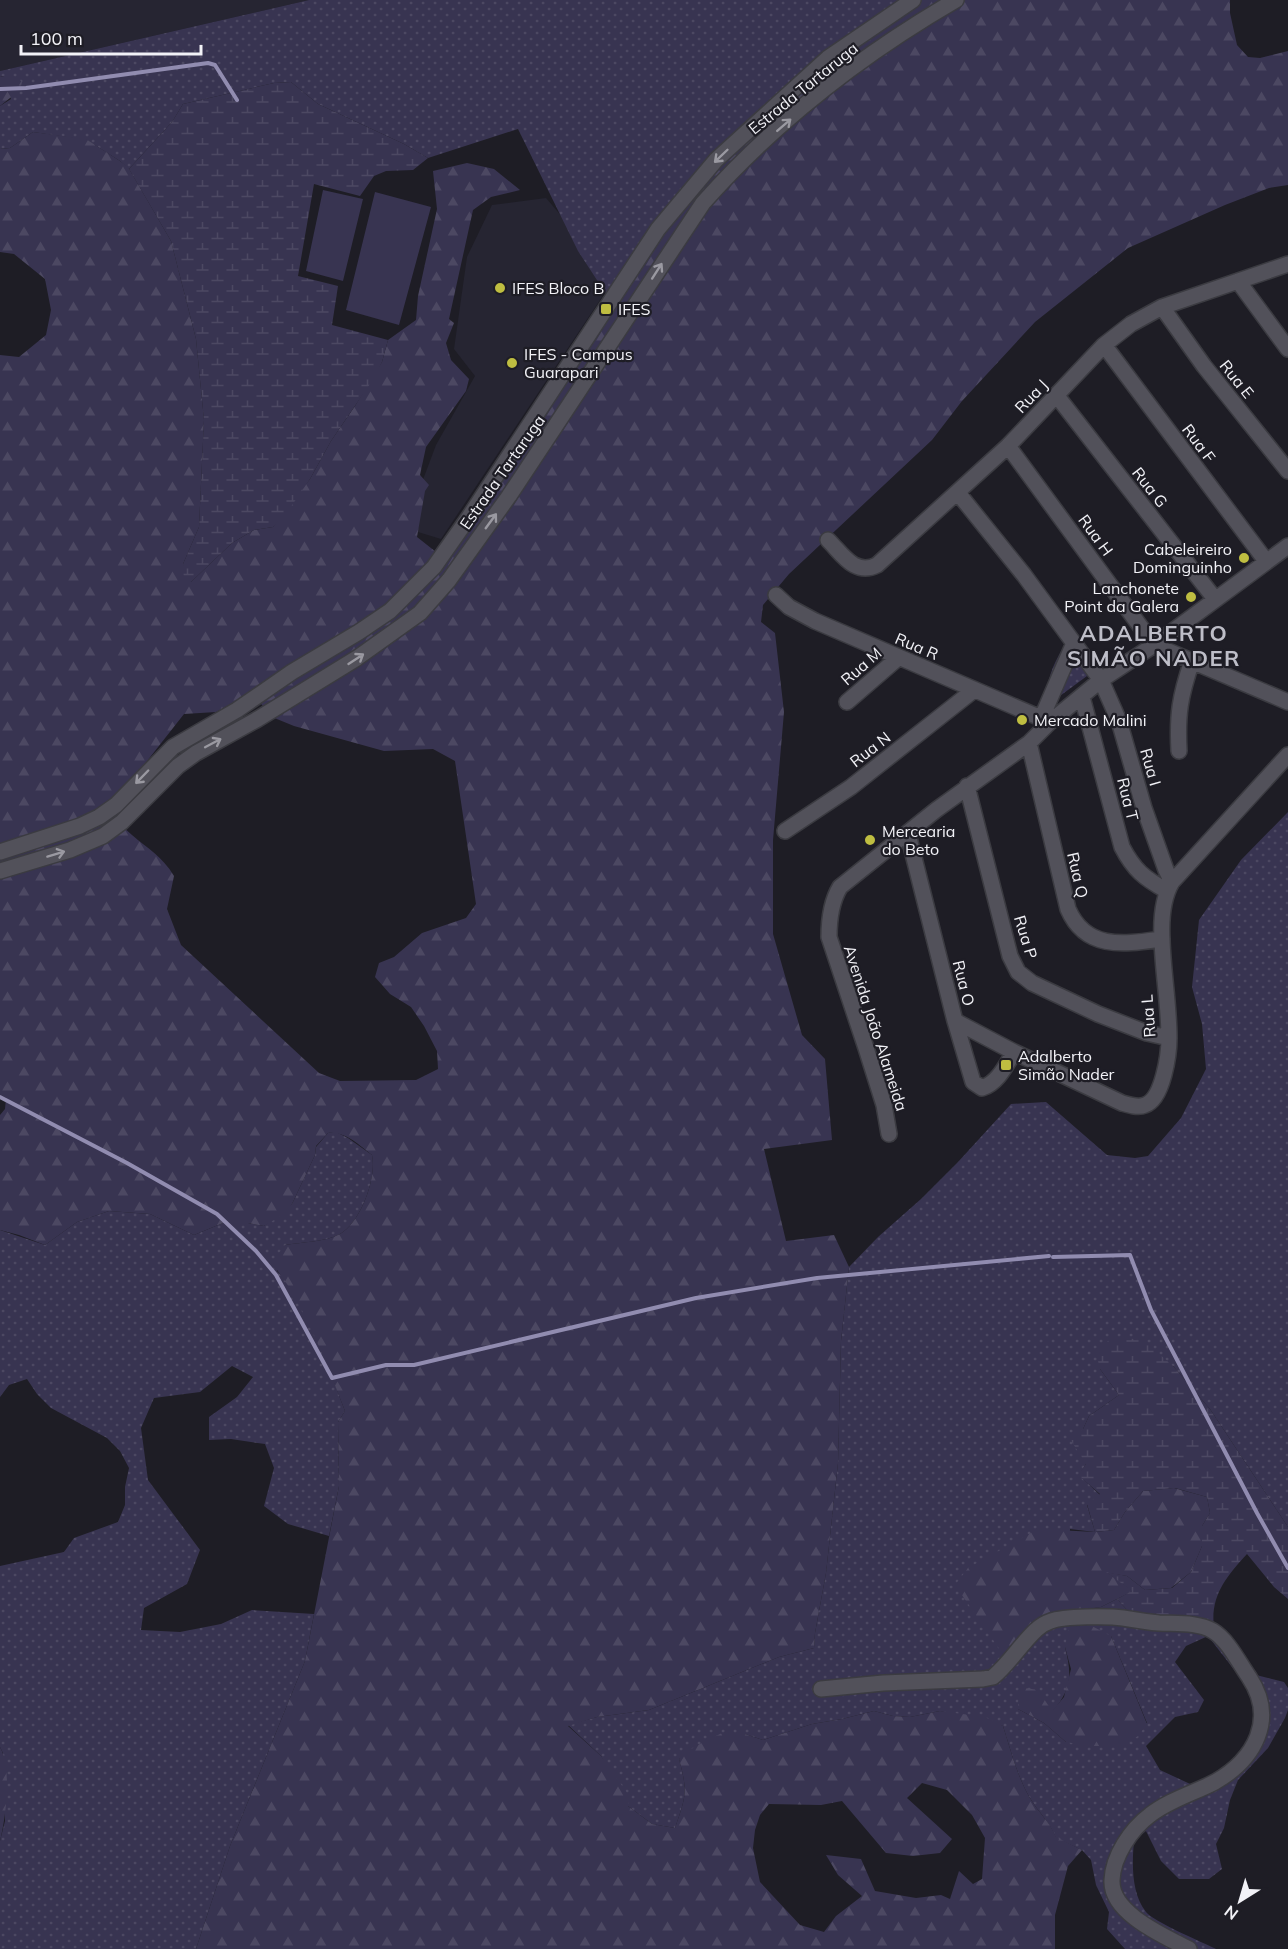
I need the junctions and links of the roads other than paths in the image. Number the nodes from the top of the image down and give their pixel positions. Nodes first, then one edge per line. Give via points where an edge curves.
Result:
1 (913, 0) edge
2 (956, 0) edge
3 (1288, 264) edge
4 (1238, 281) junction
5 (1161, 307) junction
6 (1104, 345) junction
7 (1288, 349) edge
8 (1057, 396) junction
9 (1008, 446) junction
10 (1288, 471) edge
11 (958, 493) junction
12 (828, 540) dead end
13 (1288, 546) edge
14 (1266, 561) junction
15 (776, 595) dead end
16 (1215, 599) junction
17 (1074, 644) junction
18 (1154, 645) junction
19 (898, 658) junction
20 (1192, 661) junction
21 (1101, 680) junction
22 (974, 690) junction
23 (1082, 697) junction
24 (847, 702) dead end
25 (1288, 702) edge
26 (1046, 719) junction
27 (1029, 743) junction
28 (1179, 752) dead end
29 (1288, 755) edge
30 (967, 786) junction
31 (785, 831) dead end
32 (908, 834) junction
33 (0, 852) edge
34 (0, 871) edge
35 (1169, 886) junction
36 (1162, 939) junction
37 (955, 1020) junction
38 (1169, 1038) junction
39 (1014, 1052) junction
40 (889, 1134) dead end
41 (821, 1689) dead end
42 (1189, 1949) edge

1 -> 33 street, Estrada Tartaruga via 828,58 716,160 658,229 468,520 434,567 390,611 237,710 172,747 116,805 99,817
34 -> 2 street, Estrada Tartaruga via 103,836 196,753 357,658 420,613 449,580 509,496 703,203 736,167 816,97
3 - 4 street, Rua J
4 - 5 street, Rua J
4 - 7 street
5 - 6 street, Rua J
5 - 10 street, Rua E
6 - 8 street, Rua J
6 - 14 street, Rua F
8 - 9 street, Rua J
8 - 16 street, Rua G
9 - 11 street, Rua J
9 - 18 street, Rua H
11 - 12 street, Rua J via 871,568 856,567
11 - 17 street, Rua I
13 - 14 street, Avenida João Alameida
14 - 16 street, Avenida João Alameida
15 - 19 street, Rua R via 803,615
16 - 18 street, Avenida João Alameida
17 - 21 street, Rua I
17 - 26 street
18 - 20 street
18 - 21 street, Avenida João Alameida
19 - 22 street, Rua R
19 - 24 street, Rua M
20 - 25 street
20 - 28 street via 1182,689 1177,722
21 - 23 street, Avenida João Alameida
21 - 35 street, Rua I via 1119,721
22 - 26 street, Rua R
22 - 31 street, Rua N via 850,787
23 - 26 street, Avenida João Alameida
23 - 35 street, Rua T via 1122,848 1140,874
26 - 27 street, Avenida João Alameida
27 - 30 street, Avenida João Alameida
27 - 36 street, Rua Q via 1072,920 1086,933 1104,941 1122,944
29 - 35 street
30 - 32 street, Avenida João Alameida
30 - 38 street, Rua P via 1010,956 1018,972 1053,994
32 - 37 street, Rua O
32 - 40 street, Avenida João Alameida via 840,888 829,921 831,947 884,1105
35 - 36 street, Rua L
36 - 38 street, Rua L
37 - 39 street, Rua L
37 - 39 street, Rua O via 970,1075 978,1086 986,1087 996,1079
38 - 39 street, Rua L via 1164,1075 1152,1100 1144,1106 1122,1103
41 - 42 street via 993,1677 1035,1631 1055,1620 1115,1617 1214,1632 1260,1698 1263,1712 1258,1736 1250,1752 1233,1770 1149,1815 1118,1854 1112,1880 1119,1902 1137,1919

